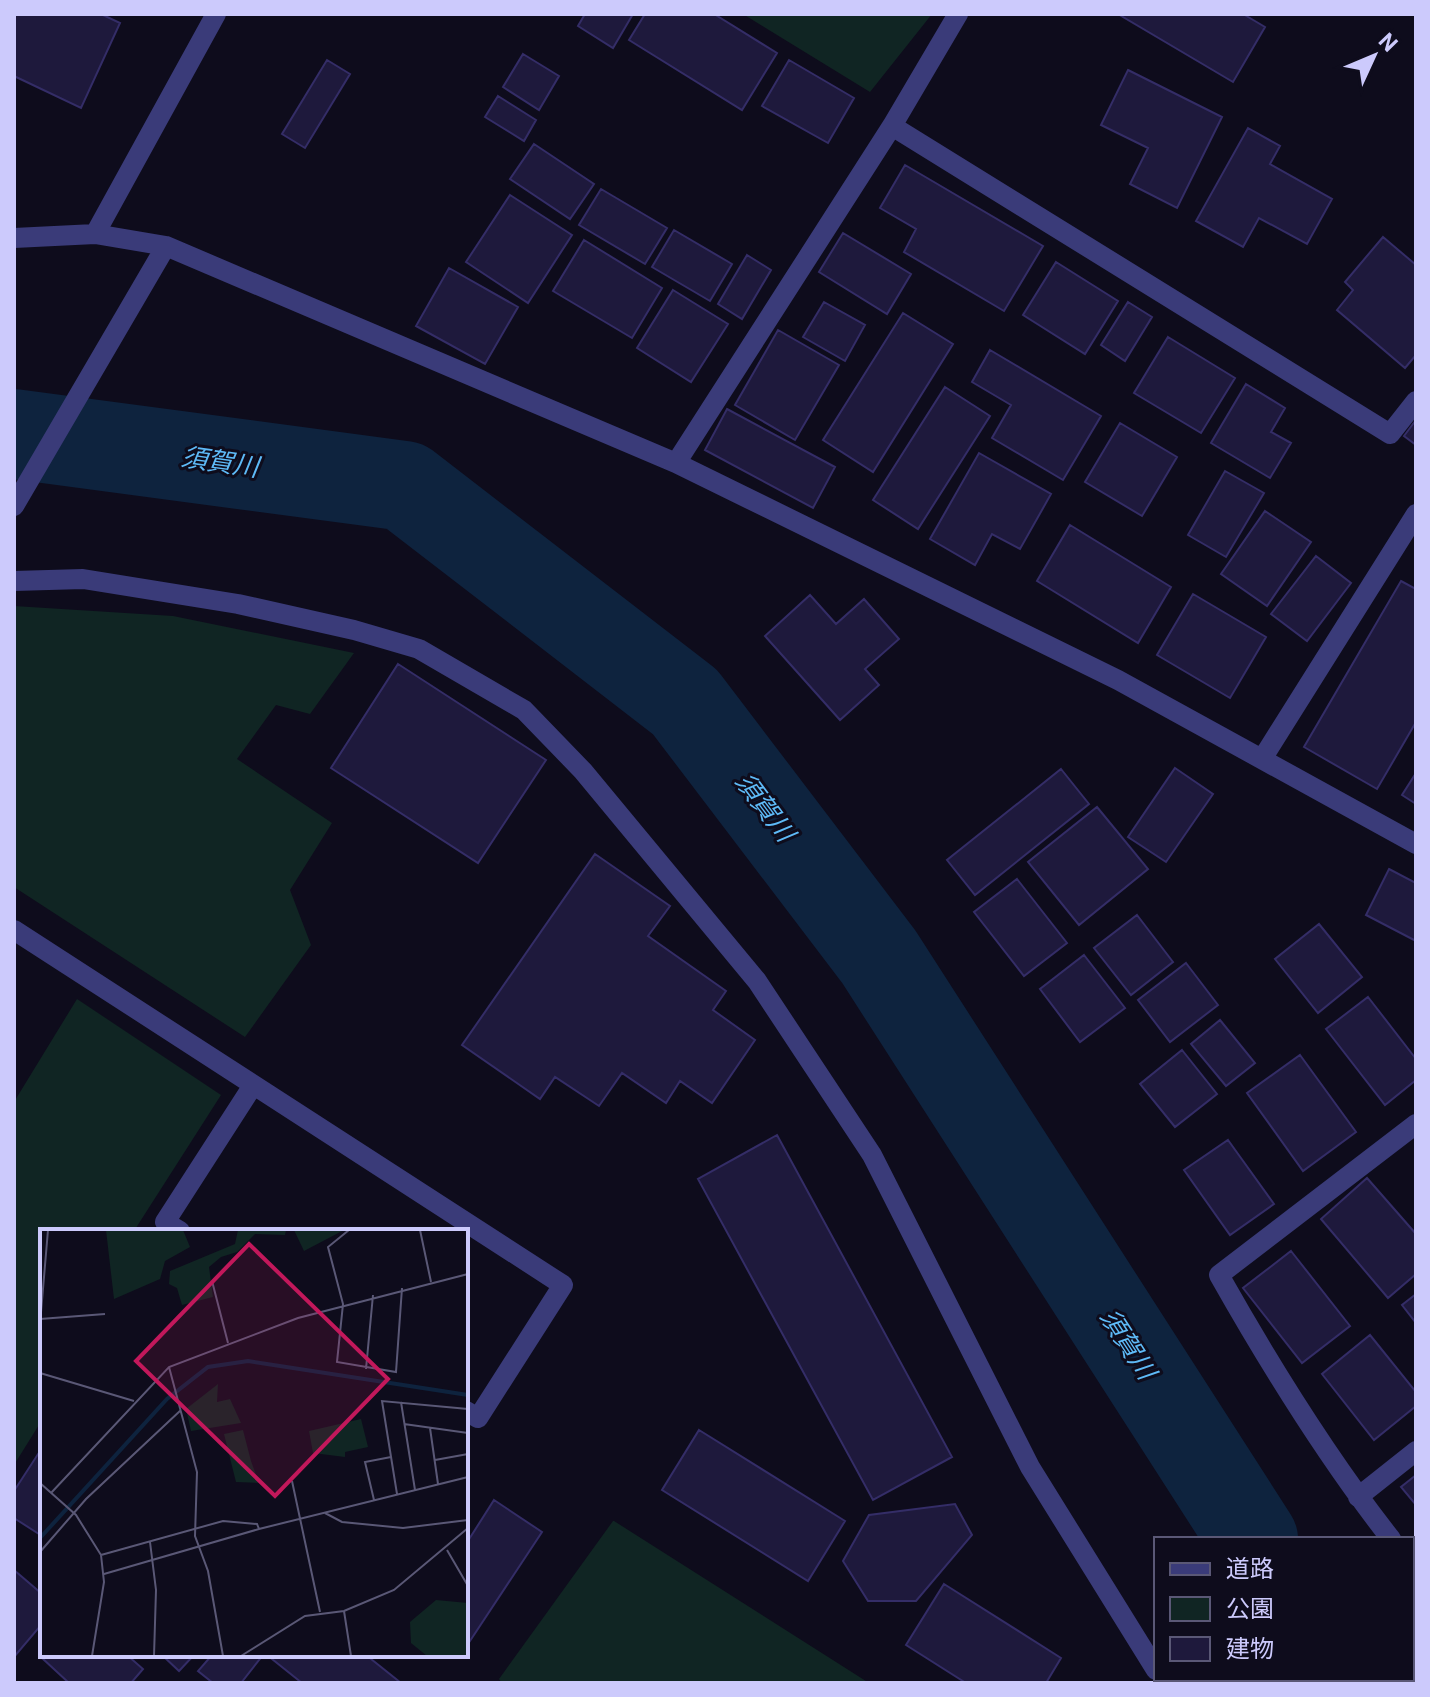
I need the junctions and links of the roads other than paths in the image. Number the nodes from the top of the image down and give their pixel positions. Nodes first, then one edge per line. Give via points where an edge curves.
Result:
1 (216, 14) edge
2 (958, 14) edge
3 (892, 126) junction
4 (95, 234) junction
5 (14, 238) edge
6 (166, 246) junction
7 (1416, 401) edge
8 (676, 463) junction
9 (14, 506) edge
10 (1416, 514) edge
11 (14, 581) edge
12 (1262, 759) junction
13 (1416, 844) edge
14 (14, 930) edge
15 (252, 1087) junction
16 (1416, 1124) edge
17 (177, 1229) edge
18 (468, 1412) edge
19 (1416, 1451) edge
20 (1358, 1497) junction
21 (1389, 1537) edge
22 (1154, 1667) edge

1 - 4 street
2 - 3 street
3 - 7 street via 1390,434
3 - 8 street
4 - 5 street
4 - 6 street
6 - 8 street
6 - 9 street
8 - 12 street via 1118,680
10 - 12 street
11 - 22 street via 83,579 238,604 354,630 419,649 524,710 583,771 757,981 872,1155 1030,1467
12 - 13 street
14 - 15 street
15 - 17 street via 165,1222
15 - 18 street via 563,1285 478,1418
16 - 20 street via 1219,1275 1271,1368
19 - 20 street
20 - 21 street

